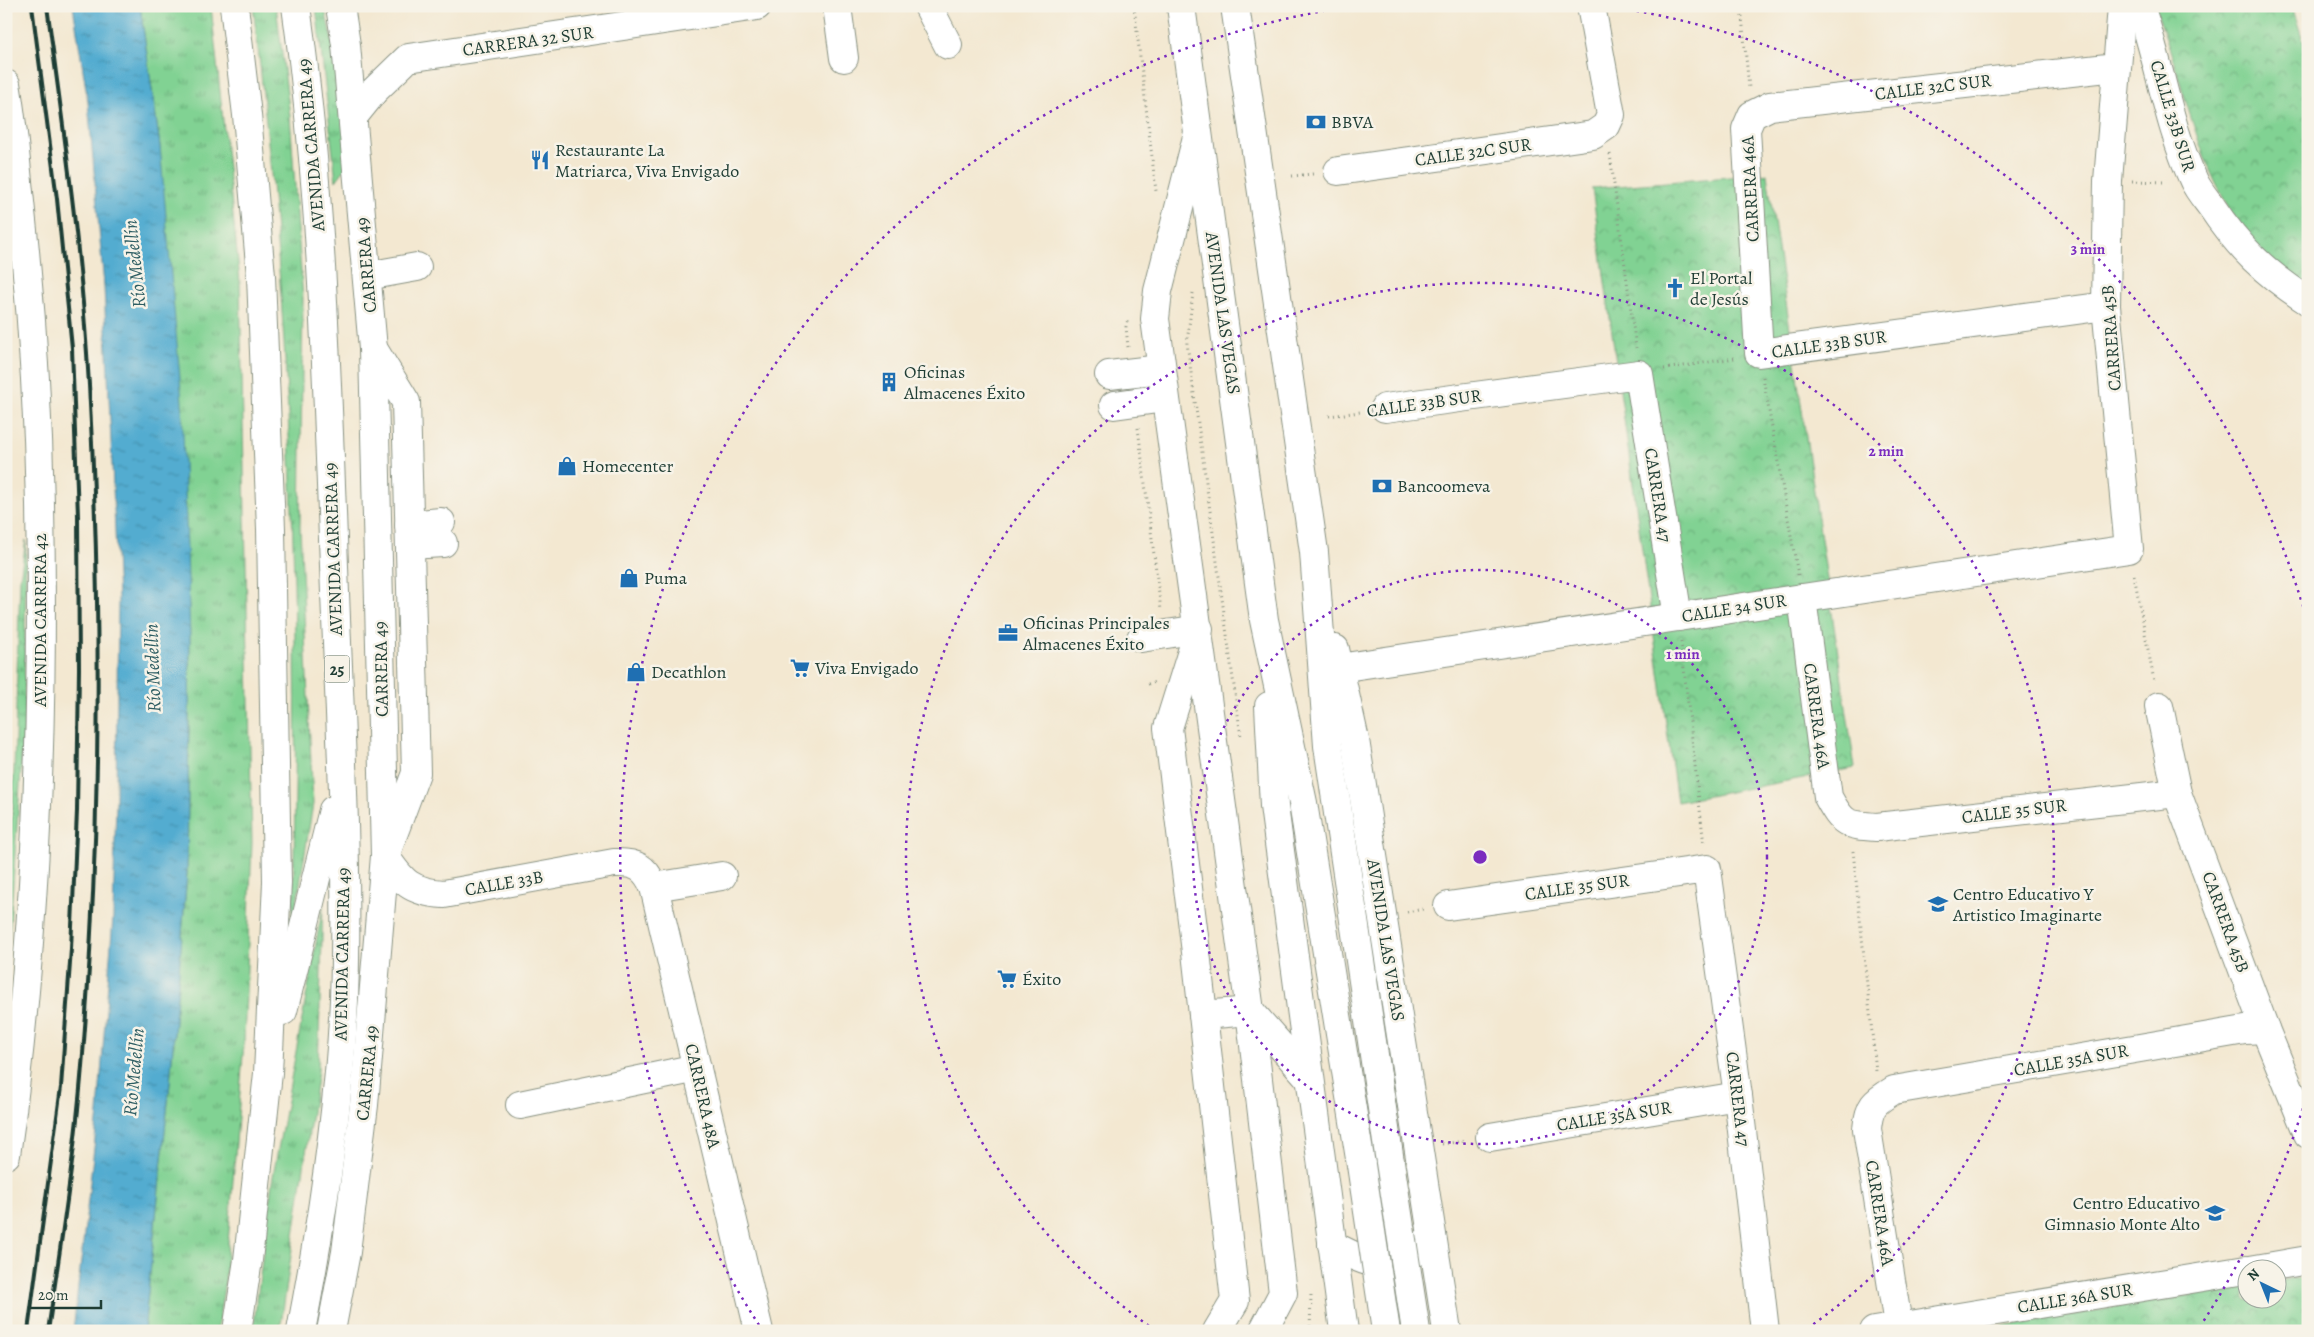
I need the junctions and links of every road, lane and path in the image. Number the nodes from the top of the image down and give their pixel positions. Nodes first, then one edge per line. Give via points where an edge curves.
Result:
1 (234, 6) edge
2 (296, 6) edge
3 (340, 6) edge
4 (757, 6) edge
5 (837, 6) edge
6 (928, 6) edge
7 (948, 6) edge
8 (1134, 6) edge
9 (1182, 6) edge
10 (1236, 6) edge
11 (1591, 6) edge
12 (1741, 6) edge
13 (2122, 6) edge
14 (2140, 6) edge
15 (844, 58) dead end
16 (2116, 67) junction
17 (6, 84) edge
18 (1752, 116) junction
19 (353, 117) junction
20 (1606, 126) junction
21 (1198, 133) junction
22 (1338, 171) dead end
23 (2108, 181) junction
24 (2194, 182) junction
25 (1157, 201) dead end
26 (417, 268) dead end
27 (367, 276) junction
28 (2308, 301) edge
29 (2106, 306) junction
30 (1132, 310) dead end
31 (374, 349) junction
32 (1759, 353) junction
33 (1161, 369) junction
34 (1120, 374) joint
35 (1639, 374) junction
36 (1165, 398) junction
37 (1124, 403) joint
38 (1385, 408) joint
39 (1329, 416) dead end
40 (442, 532) dead end
41 (410, 535) junction
42 (2129, 549) junction
43 (1314, 552) junction
44 (1802, 598) junction
45 (1678, 617) junction
46 (1264, 620) junction
47 (1199, 629) junction
48 (1153, 636) joint
49 (1339, 668) junction
50 (2159, 706) joint
51 (341, 776) junction
52 (2177, 793) junction
53 (1851, 825) junction
54 (385, 856) junction
55 (638, 866) joint
56 (1707, 869) junction
57 (722, 876) dead end
58 (654, 887) junction
59 (1448, 906) dead end
60 (1250, 1011) junction
61 (1203, 1015) junction
62 (2265, 1028) junction
63 (696, 1068) junction
64 (268, 1073) junction
65 (1310, 1079) junction
66 (1738, 1096) junction
67 (1879, 1099) junction
68 (520, 1105) dead end
69 (2308, 1134) edge
70 (1490, 1137) dead end
71 (6, 1155) edge
72 (1432, 1231) junction
73 (1332, 1245) junction
74 (2308, 1260) edge
75 (2286, 1264) edge
76 (2236, 1272) edge
77 (1337, 1284) junction
78 (1890, 1329) edge
79 (237, 1331) edge
80 (301, 1331) edge
81 (331, 1331) edge
82 (759, 1331) edge
83 (1217, 1331) edge
84 (1263, 1331) edge
85 (1330, 1331) edge
86 (1344, 1331) edge
87 (1386, 1331) edge
88 (1416, 1331) edge
89 (1447, 1331) edge
90 (1765, 1331) edge

1 - 64 main road via 261,276 271,529 277,882
2 - 51 main road, AVENIDA CARRERA 49 / 25 via 319,225
3 - 19 main road, CARRERA 49
4 - 19 main road, CARRERA 32 SUR via 408,58
5 - 15 main road
6 - 7 main road via 948,44
8 - 25 path
9 - 21 main road, AVENIDA LAS VEGAS
10 - 43 main road, AVENIDA LAS VEGAS
11 - 20 main road via 1611,114
12 - 18 path
13 - 16 main road, CARRERA 45B
14 - 24 main road, CALLE 33B SUR via 2178,141
16 - 18 main road, CALLE 32C SUR via 1770,106
16 - 23 main road, CARRERA 45B
17 - 71 main road, AVENIDA CARRERA 42 via 31,308 38,414 42,602 32,922
18 - 32 main road, CARRERA 46A via 1746,129
19 - 27 main road, CARRERA 49
20 - 22 main road, CALLE 32C SUR via 1593,135
20 - 35 path
21 - 33 main road via 1158,290 1155,319
21 - 46 main road, AVENIDA LAS VEGAS
23 - 24 path
23 - 29 main road, CARRERA 45B
24 - 28 main road, CALLE 33B SUR via 2226,230 2251,259
26 - 27 main road
27 - 31 main road, CARRERA 49
29 - 32 main road, CALLE 33B SUR
29 - 42 main road, CARRERA 45B
30 - 34 path via 1126,327
31 - 41 main road via 406,402
31 - 54 main road, CARRERA 49
32 - 35 path
32 - 44 path
33 - 34 main road
33 - 36 main road
35 - 38 main road, CALLE 33B SUR
35 - 45 main road, CARRERA 47
36 - 37 main road
36 - 47 main road
37 - 48 path
38 - 39 path, CALLE 33B SUR
40 - 41 main road
41 - 54 main road via 416,773
42 - 44 main road, CALLE 34 SUR
42 - 50 path
43 - 49 main road, AVENIDA LAS VEGAS
43 - 88 main road, AVENIDA LAS VEGAS, bridge via 1328,746
44 - 45 main road, CALLE 34 SUR
44 - 53 main road, CARRERA 46A via 1828,797 1837,814
45 - 49 main road, CALLE 34 SUR
45 - 56 path
46 - 65 main road, AVENIDA LAS VEGAS via 1274,806
46 - 87 main road, AVENIDA LAS VEGAS, bridge via 1303,803
47 - 48 main road
47 - 60 main road
47 - 61 main road via 1168,728
49 - 72 main road, AVENIDA LAS VEGAS via 1356,750
50 - 52 main road, CARRERA 45B
51 - 64 main road
51 - 80 main road, AVENIDA CARRERA 49 / 25 via 344,1000 337,1099 328,1178
52 - 53 main road, CALLE 35 SUR via 1877,827
52 - 62 main road, CARRERA 45B
53 - 67 path
54 - 55 main road, CALLE 33B via 398,876 412,887 426,893 444,894 614,863
54 - 81 main road, CARRERA 49 via 364,1105 346,1252
55 - 58 main road, CARRERA 48A via 649,875
56 - 59 main road, CALLE 35 SUR
56 - 66 main road, CARRERA 47
57 - 58 main road
58 - 63 main road, CARRERA 48A
60 - 61 main road
60 - 65 main road
60 - 84 main road via 1283,1293
61 - 83 main road via 1235,1301
62 - 67 main road, CALLE 35A SUR via 1894,1090
62 - 69 main road, CARRERA 45B
63 - 68 main road
63 - 82 main road, CARRERA 48A
64 - 79 main road
65 - 73 main road, AVENIDA LAS VEGAS
66 - 70 main road, CALLE 35A SUR
66 - 90 main road, CARRERA 47
67 - 78 main road, CARRERA 46A via 1868,1112 1867,1129
72 - 73 main road via 1413,1254 1393,1264 1366,1261
72 - 89 main road, AVENIDA LAS VEGAS
73 - 77 main road, AVENIDA LAS VEGAS
74 - 75 main road
76 - 78 main road, CALLE 36A SUR
77 - 85 main road
77 - 86 main road, AVENIDA LAS VEGAS

